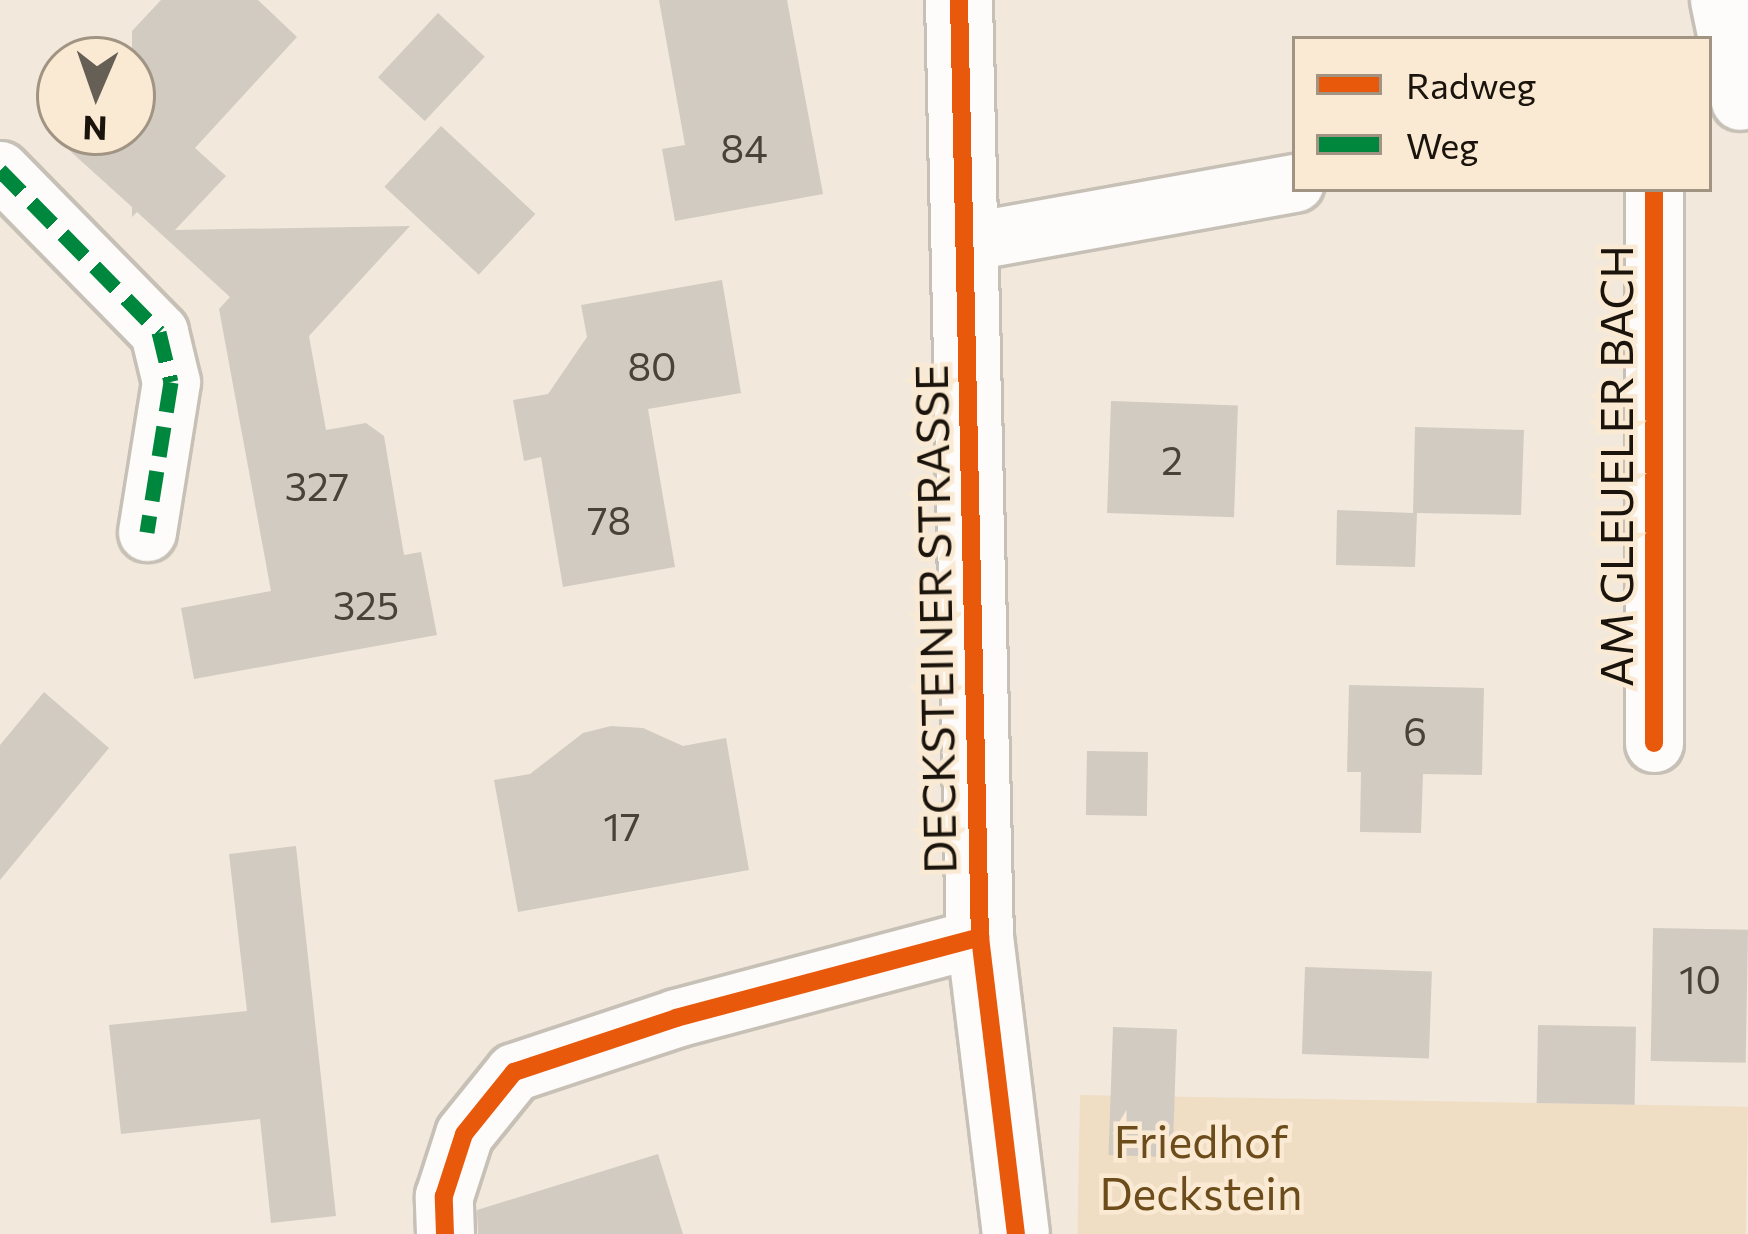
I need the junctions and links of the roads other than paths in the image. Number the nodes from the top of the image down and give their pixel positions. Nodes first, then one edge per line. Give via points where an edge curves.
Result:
1 (959, 0) edge
2 (1719, 0) edge
3 (1732, 102) edge
4 (0, 170) edge
5 (1292, 184) edge
6 (1654, 192) edge
7 (965, 242) junction
8 (147, 532) dead end
9 (1654, 743) dead end
10 (980, 937) junction
11 (445, 1234) edge
12 (1016, 1234) edge

1 - 7 street, DECKSTEINER STRASSE
2 - 3 street
4 - 8 street via 159,332 171,382
5 - 7 street
6 - 9 street, AM GLEUELER BACH
7 - 10 street, DECKSTEINER STRASSE
10 - 11 street via 676,1018 514,1072 464,1134 444,1196
10 - 12 street, DECKSTEINER STRASSE

